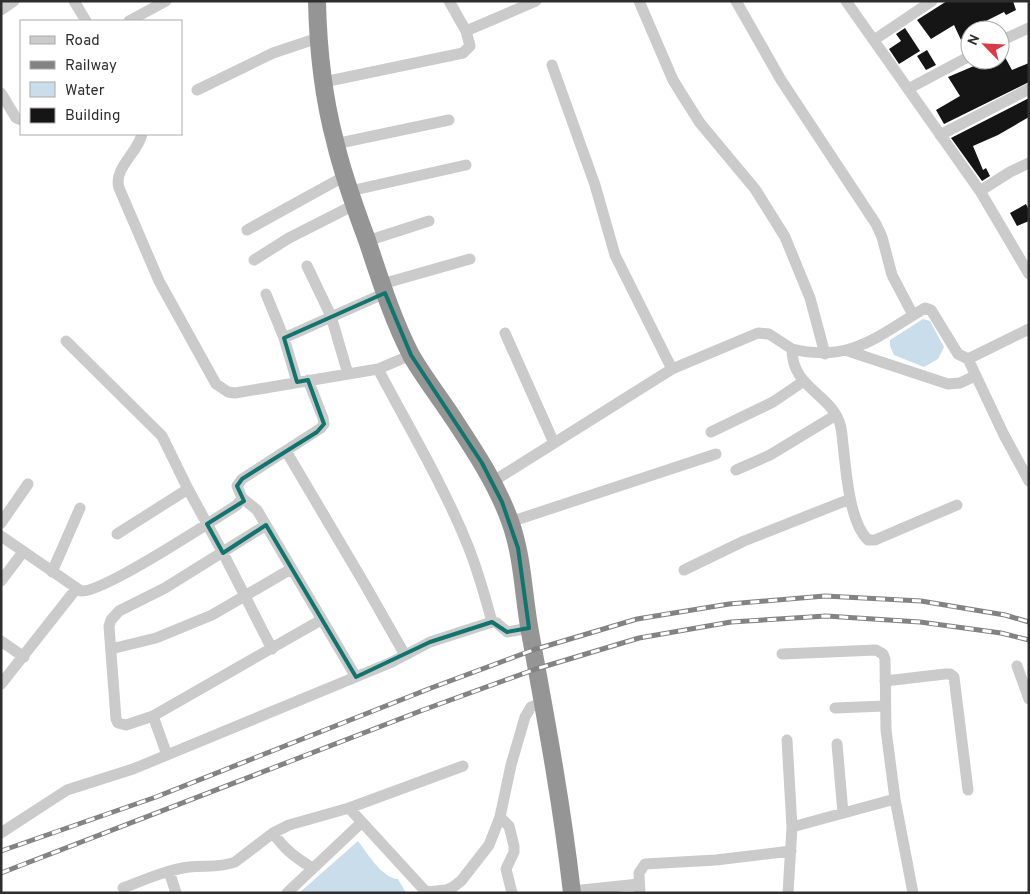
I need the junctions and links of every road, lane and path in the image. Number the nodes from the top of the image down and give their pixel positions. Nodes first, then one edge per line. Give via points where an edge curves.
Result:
1 (14, 1) edge
2 (74, 1) edge
3 (166, 1) edge
4 (317, 1) edge
5 (449, 1) edge
6 (536, 1) edge
7 (639, 1) edge
8 (736, 1) edge
9 (846, 1) edge
10 (932, 1) edge
11 (519, 5) edge
12 (1, 10) edge
13 (85, 20) edge
14 (131, 20) edge
15 (1029, 28) edge
16 (466, 31) junction
17 (1010, 37) edge
18 (318, 38) junction
19 (874, 40) junction
20 (960, 61) edge
21 (552, 66) dead end
22 (324, 82) junction
23 (908, 89) junction
24 (1029, 89) edge
25 (197, 90) dead end
26 (1, 93) edge
27 (6, 112) edge
28 (20, 120) edge
29 (450, 120) dead end
30 (142, 135) edge
31 (940, 135) junction
32 (335, 144) junction
33 (1029, 163) edge
34 (466, 164) dead end
35 (350, 191) junction
36 (980, 191) junction
37 (429, 221) dead end
38 (247, 230) dead end
39 (367, 241) junction
40 (470, 259) dead end
41 (254, 260) dead end
42 (307, 266) dead end
43 (1029, 274) edge
44 (383, 288) junction
45 (266, 294) dead end
46 (913, 315) junction
47 (331, 316) junction
48 (1029, 328) edge
49 (506, 334) dead end
50 (284, 338) junction
51 (66, 340) dead end
52 (792, 349) junction
53 (848, 351) junction
54 (825, 354) junction
55 (411, 355) junction
56 (968, 359) junction
57 (378, 369) junction
58 (672, 369) junction
59 (348, 374) junction
60 (976, 376) junction
61 (303, 381) junction
62 (804, 381) junction
63 (836, 415) junction
64 (711, 432) dead end
65 (554, 443) junction
66 (286, 452) junction
67 (716, 454) dead end
68 (736, 470) dead end
69 (1029, 481) edge
70 (492, 482) junction
71 (28, 484) dead end
72 (188, 489) junction
73 (242, 498) junction
74 (850, 499) junction
75 (957, 505) dead end
76 (6, 506) edge
77 (80, 508) dead end
78 (510, 522) junction
79 (1, 523) edge
80 (208, 524) junction
81 (266, 525) junction
82 (117, 534) dead end
83 (1, 536) edge
84 (23, 552) junction
85 (223, 552) junction
86 (291, 569) junction
87 (684, 570) dead end
88 (52, 572) junction
89 (1, 581) edge
90 (76, 589) junction
91 (246, 597) junction
92 (321, 620) junction
93 (492, 622) junction
94 (529, 628) junction
95 (1, 641) edge
96 (111, 649) junction
97 (272, 649) junction
98 (782, 654) dead end
99 (405, 655) junction
100 (24, 657) junction
101 (1017, 666) dead end
102 (356, 677) junction
103 (885, 681) junction
104 (1, 684) edge
105 (1029, 699) edge
106 (543, 702) junction
107 (885, 706) junction
108 (835, 708) dead end
109 (153, 716) junction
110 (787, 740) dead end
111 (838, 744) dead end
112 (168, 755) junction
113 (463, 766) dead end
114 (968, 790) dead end
115 (896, 799) junction
116 (349, 808) junction
117 (843, 813) junction
118 (500, 817) junction
119 (361, 823) junction
120 (792, 827) junction
121 (1, 833) edge
122 (273, 833) junction
123 (791, 851) junction
124 (312, 868) junction
125 (169, 871) junction
126 (123, 888) dead end
127 (639, 889) edge
128 (426, 892) edge
129 (572, 892) edge
130 (176, 893) edge
131 (286, 893) edge
132 (512, 893) edge
133 (788, 893) edge
134 (913, 893) edge

1 - 12 street
2 - 13 street
3 - 14 street
4 - 18 highway
5 - 16 street
6 - 11 street
7 - 54 street via 673,80 700,123 755,189 785,237 810,298
8 - 46 street via 781,80 876,224 892,275
9 - 19 street
10 - 19 street
11 - 16 street
15 - 17 street
16 - 22 street via 470,46 463,53
18 - 22 highway
18 - 25 street via 273,53
19 - 23 street
20 - 23 street
21 - 58 street via 595,186 615,255
22 - 32 highway
23 - 31 street
24 - 31 street
26 - 27 street
27 - 28 street
29 - 32 street
30 - 61 street via 119,174 119,188 159,281 216,384 235,393
31 - 36 street
32 - 35 highway
33 - 36 street
34 - 35 street
35 - 38 street
35 - 39 highway
35 - 41 street via 289,238
36 - 43 street
37 - 39 street
39 - 44 highway
40 - 44 street
42 - 47 street
44 - 47 street
44 - 55 highway
45 - 50 street
46 - 53 street
46 - 56 street via 925,308 931,310 958,354
47 - 50 street
47 - 59 street
48 - 56 street
49 - 65 street
50 - 61 street
51 - 72 street via 162,436
52 - 54 street
52 - 58 street via 769,334 758,333
52 - 62 street via 794,367
53 - 54 street
53 - 60 street via 948,384
55 - 57 street
55 - 70 highway
56 - 60 street
57 - 59 street
57 - 93 street via 468,545
58 - 65 street
59 - 61 street
60 - 69 street
61 - 66 street via 324,424
62 - 63 street
62 - 64 street via 773,402
63 - 68 street via 770,455
63 - 74 street via 840,423
65 - 70 street
66 - 73 street via 242,479 238,486
66 - 99 street
67 - 78 street
70 - 78 highway
71 - 76 street
72 - 80 street
72 - 82 street
73 - 80 street via 237,505
73 - 81 street via 257,510
74 - 75 street via 861,534 868,540 875,540
74 - 87 street
76 - 79 street
77 - 88 street
78 - 94 highway via 523,573
80 - 85 street
80 - 90 street via 114,579 85,592
81 - 85 street
81 - 86 street
83 - 84 street
84 - 88 street
84 - 89 street
85 - 91 street
85 - 96 street via 165,588 119,611 109,626
86 - 91 street
86 - 92 street
88 - 90 street
90 - 100 street
91 - 96 street via 176,631
91 - 97 street
92 - 97 street
92 - 102 street
93 - 94 street via 508,632
93 - 99 street via 430,642
94 - 106 highway
95 - 100 street
96 - 109 street via 118,723 126,725
97 - 109 street
98 - 103 street via 876,650 885,659
99 - 102 street
100 - 104 street
101 - 105 street
102 - 112 street
103 - 107 street
103 - 114 street via 944,674 954,677
106 - 118 street via 532,707 525,717
106 - 129 highway
107 - 108 street
107 - 115 street
109 - 112 street
110 - 120 street
111 - 117 street
112 - 121 street via 67,790
113 - 116 street
115 - 117 street
115 - 134 street
116 - 119 street
116 - 122 street via 289,825
117 - 120 street
118 - 128 street via 489,845 461,880 446,890
118 - 132 street via 509,826 514,846 506,870
119 - 124 street
119 - 128 street
120 - 123 street
122 - 124 street via 289,853
122 - 125 street via 227,865
123 - 127 street via 645,864 639,873
123 - 133 street
124 - 131 street
125 - 126 street
125 - 130 street
127 - 129 street

